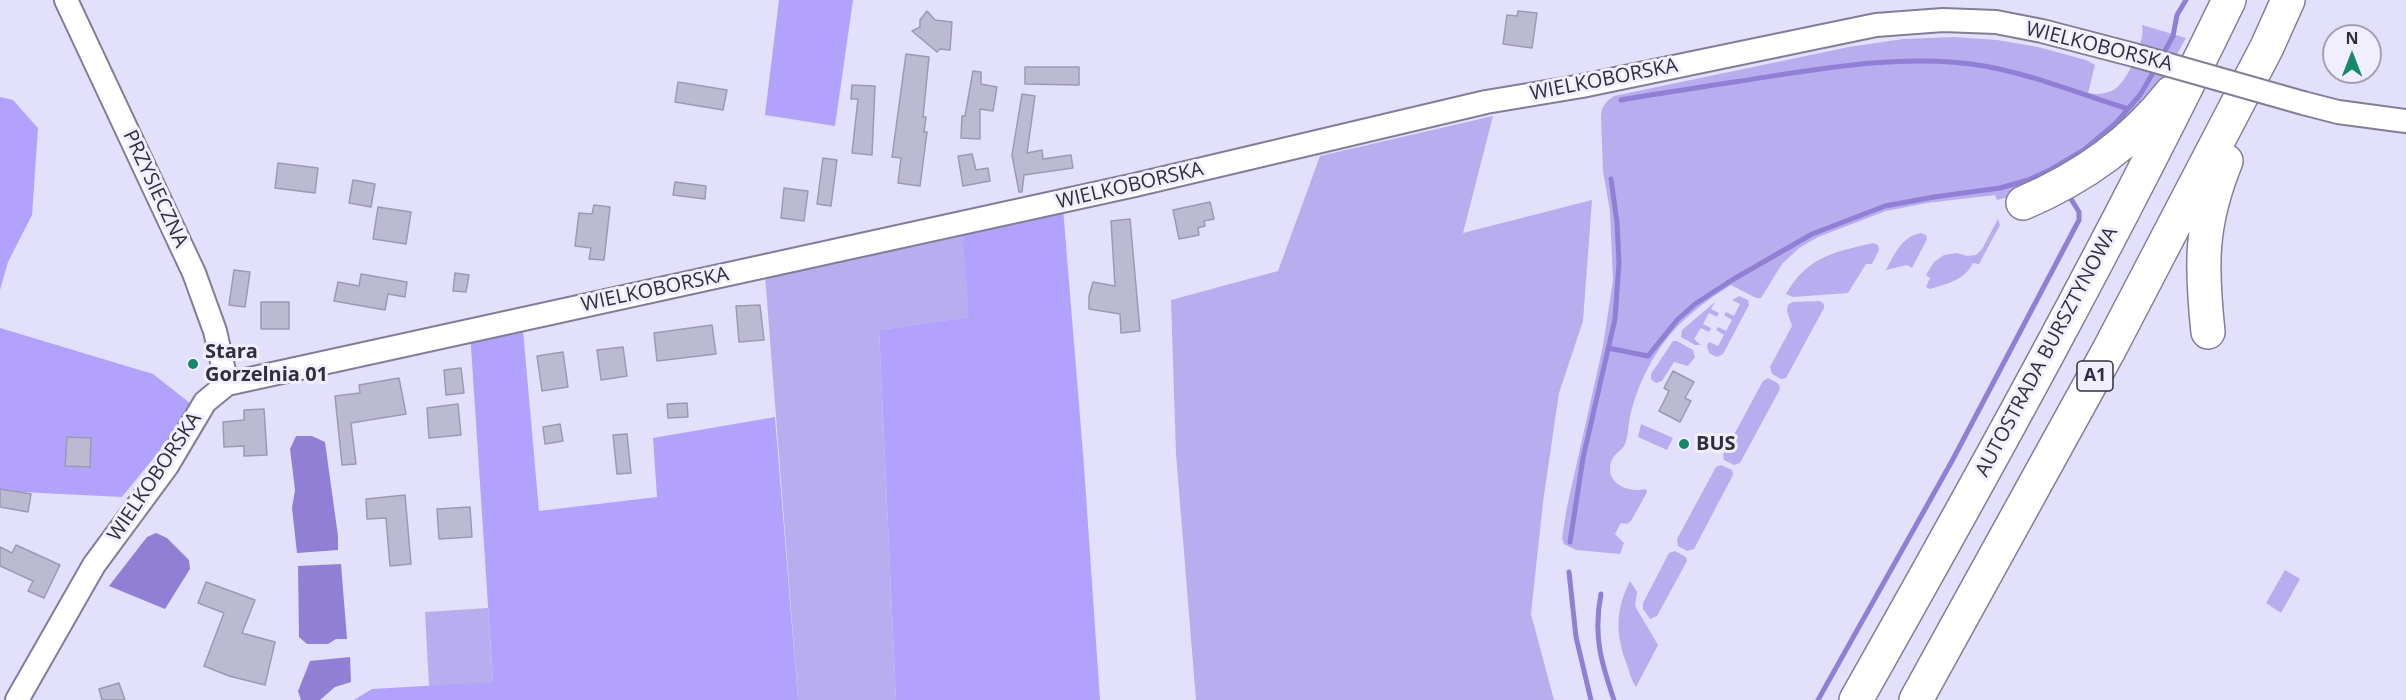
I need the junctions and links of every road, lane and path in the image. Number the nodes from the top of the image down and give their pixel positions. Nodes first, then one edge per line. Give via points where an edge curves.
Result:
1 (66, 0) edge
2 (2229, 0) edge
3 (2288, 0) edge
4 (2267, 47) junction
5 (2204, 51) junction
6 (2406, 121) edge
7 (2022, 203) dead end
8 (2208, 332) dead end
9 (227, 384) junction
10 (17, 700) edge
11 (1856, 700) edge
12 (1916, 700) edge

1 - 9 street, PRZYSIECZNA via 194,273 215,331
2 - 5 highway, AUTOSTRADA BURSZTYNOWA
3 - 4 highway, A1
4 - 8 highway via 2216,184 2206,223 2202,278
4 - 12 highway, A1 via 2109,350
5 - 7 highway via 2163,103 2119,148 2078,177
5 - 11 highway, AUTOSTRADA BURSZTYNOWA via 1996,448
6 - 9 street, WIELKOBORSKA, bridge via 2303,104 2134,55 1996,22 1943,20 1876,25 1486,102 1135,185
9 - 10 street, WIELKOBORSKA via 205,402 167,466 94,565

